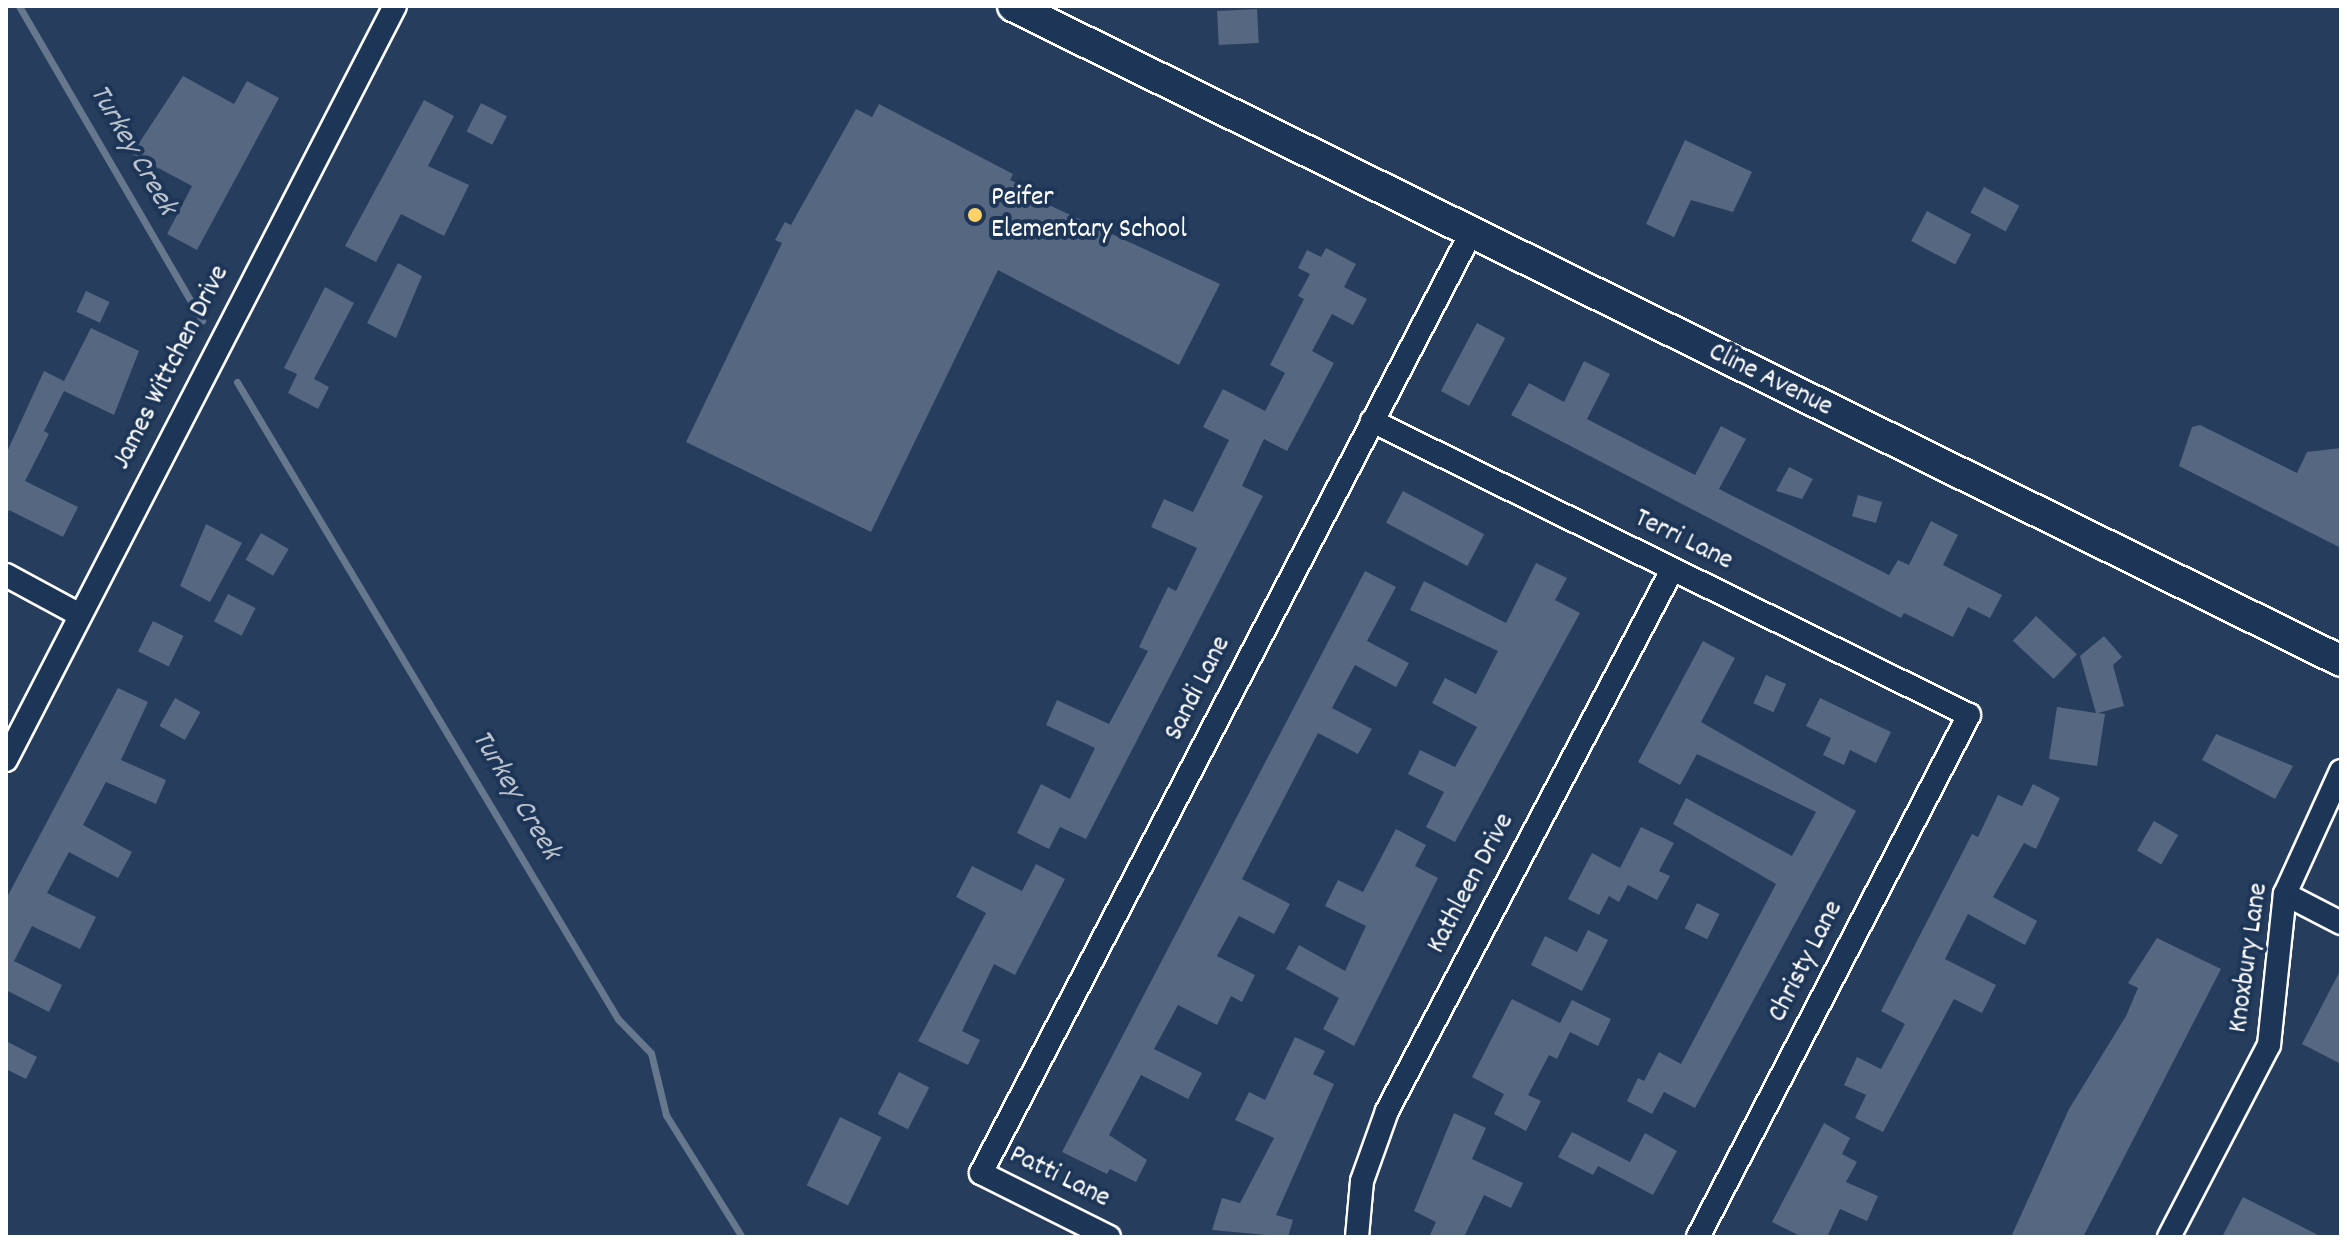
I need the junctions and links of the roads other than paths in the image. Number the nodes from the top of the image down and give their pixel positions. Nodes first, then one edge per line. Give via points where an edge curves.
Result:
1 (395, 6) edge
2 (1013, 6) edge
3 (1471, 233) junction
4 (1372, 421) junction
5 (1672, 570) junction
6 (6, 575) edge
7 (80, 615) junction
8 (2341, 661) edge
9 (1969, 715) joint
10 (6, 760) edge
11 (2341, 771) edge
12 (2285, 894) junction
13 (2341, 923) edge
14 (981, 1173) joint
15 (1109, 1237) edge
16 (1357, 1237) edge
17 (1698, 1237) edge
18 (2169, 1237) edge

1 - 7 street, James Wittchen Drive
2 - 3 street, Cline Avenue
3 - 4 street, Sandi Lane
3 - 8 street, Cline Avenue
4 - 5 street, Terri Lane
4 - 14 street, Sandi Lane
5 - 9 street, Terri Lane
5 - 16 street, Kathleen Drive via 1387,1111 1362,1181
6 - 7 street
7 - 10 street, James Wittchen Drive
9 - 17 street, Christy Lane
11 - 12 street, Knoxbury Lane
12 - 13 street
12 - 18 street, Knoxbury Lane via 2269,1045
14 - 15 street, Patti Lane

